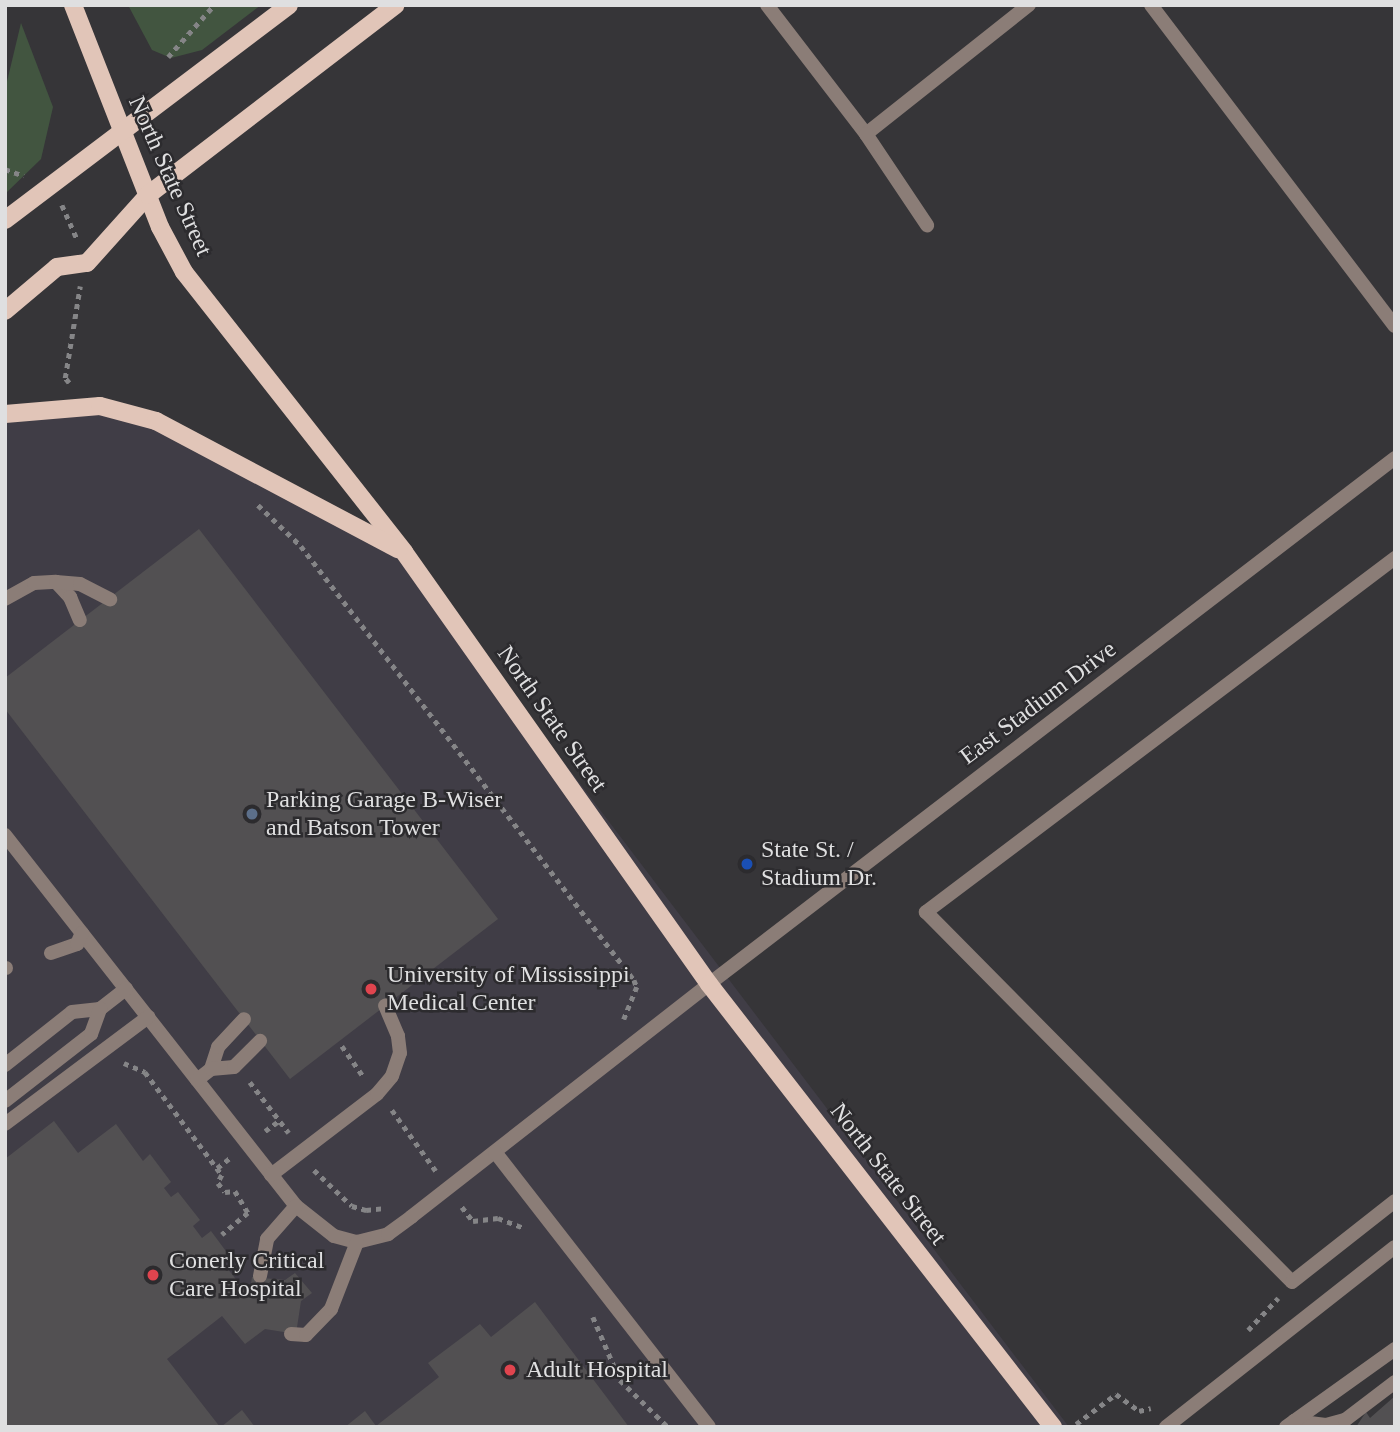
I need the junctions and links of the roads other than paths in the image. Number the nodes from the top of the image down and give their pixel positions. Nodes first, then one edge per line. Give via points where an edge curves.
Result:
1 (73, 5) edge
2 (289, 5) edge
3 (396, 5) edge
4 (767, 5) edge
5 (1029, 5) edge
6 (1151, 5) edge
7 (866, 134) junction
8 (123, 135) junction
9 (148, 195) junction
10 (5, 220) edge
11 (927, 225) dead end
12 (5, 311) edge
13 (1395, 326) edge
14 (5, 414) edge
15 (1395, 458) edge
16 (404, 552) junction
17 (1395, 558) edge
18 (56, 582) junction
19 (110, 598) dead end
20 (5, 599) edge
21 (80, 620) dead end
22 (7, 841) edge
23 (82, 933) junction
24 (51, 953) dead end
25 (709, 984) junction
26 (126, 989) junction
27 (385, 1006) dead end
28 (100, 1009) junction
29 (148, 1017) junction
30 (244, 1019) dead end
31 (260, 1041) dead end
32 (5, 1065) edge
33 (211, 1069) junction
34 (197, 1080) junction
35 (5, 1101) edge
36 (5, 1124) edge
37 (495, 1152) junction
38 (271, 1175) junction
39 (1395, 1201) edge
40 (296, 1206) junction
41 (357, 1242) junction
42 (1395, 1247) edge
43 (260, 1276) dead end
44 (291, 1334) dead end
45 (1395, 1349) edge
46 (1395, 1382) edge
47 (1290, 1424) edge
48 (708, 1426) edge
49 (1053, 1427) edge
50 (1166, 1427) edge

1 - 8 main road, North State Street
2 - 8 main road
3 - 9 main road
4 - 7 street
5 - 7 street
6 - 13 street
7 - 11 street
8 - 9 main road, North State Street
8 - 10 main road
9 - 12 main road via 87,263 57,267
9 - 16 main road, North State Street via 184,272
14 - 16 main road via 87,406 156,422
15 - 25 street, East Stadium Drive
16 - 25 main road, North State Street
17 - 39 street via 926,912 1292,1282
18 - 19 street via 80,584
18 - 20 street via 34,583
18 - 21 street via 70,597
22 - 23 street
23 - 24 street via 77,944
23 - 26 street
25 - 37 street, East Stadium Drive
25 - 49 main road, North State Street
26 - 28 street
26 - 29 street
27 - 38 street via 400,1053 393,1076 377,1094
28 - 32 street via 72,1012
28 - 35 street via 92,1034
29 - 34 street
29 - 36 street
30 - 33 street via 218,1046
31 - 33 street via 234,1067
33 - 34 street
34 - 38 street
37 - 41 street, East Stadium Drive via 388,1234
37 - 48 street
38 - 40 street
40 - 41 street via 334,1236
40 - 43 street via 267,1239
41 - 44 street via 331,1309 306,1335
42 - 50 street
45 - 47 street
46 - 47 street via 1345,1420 1326,1425

